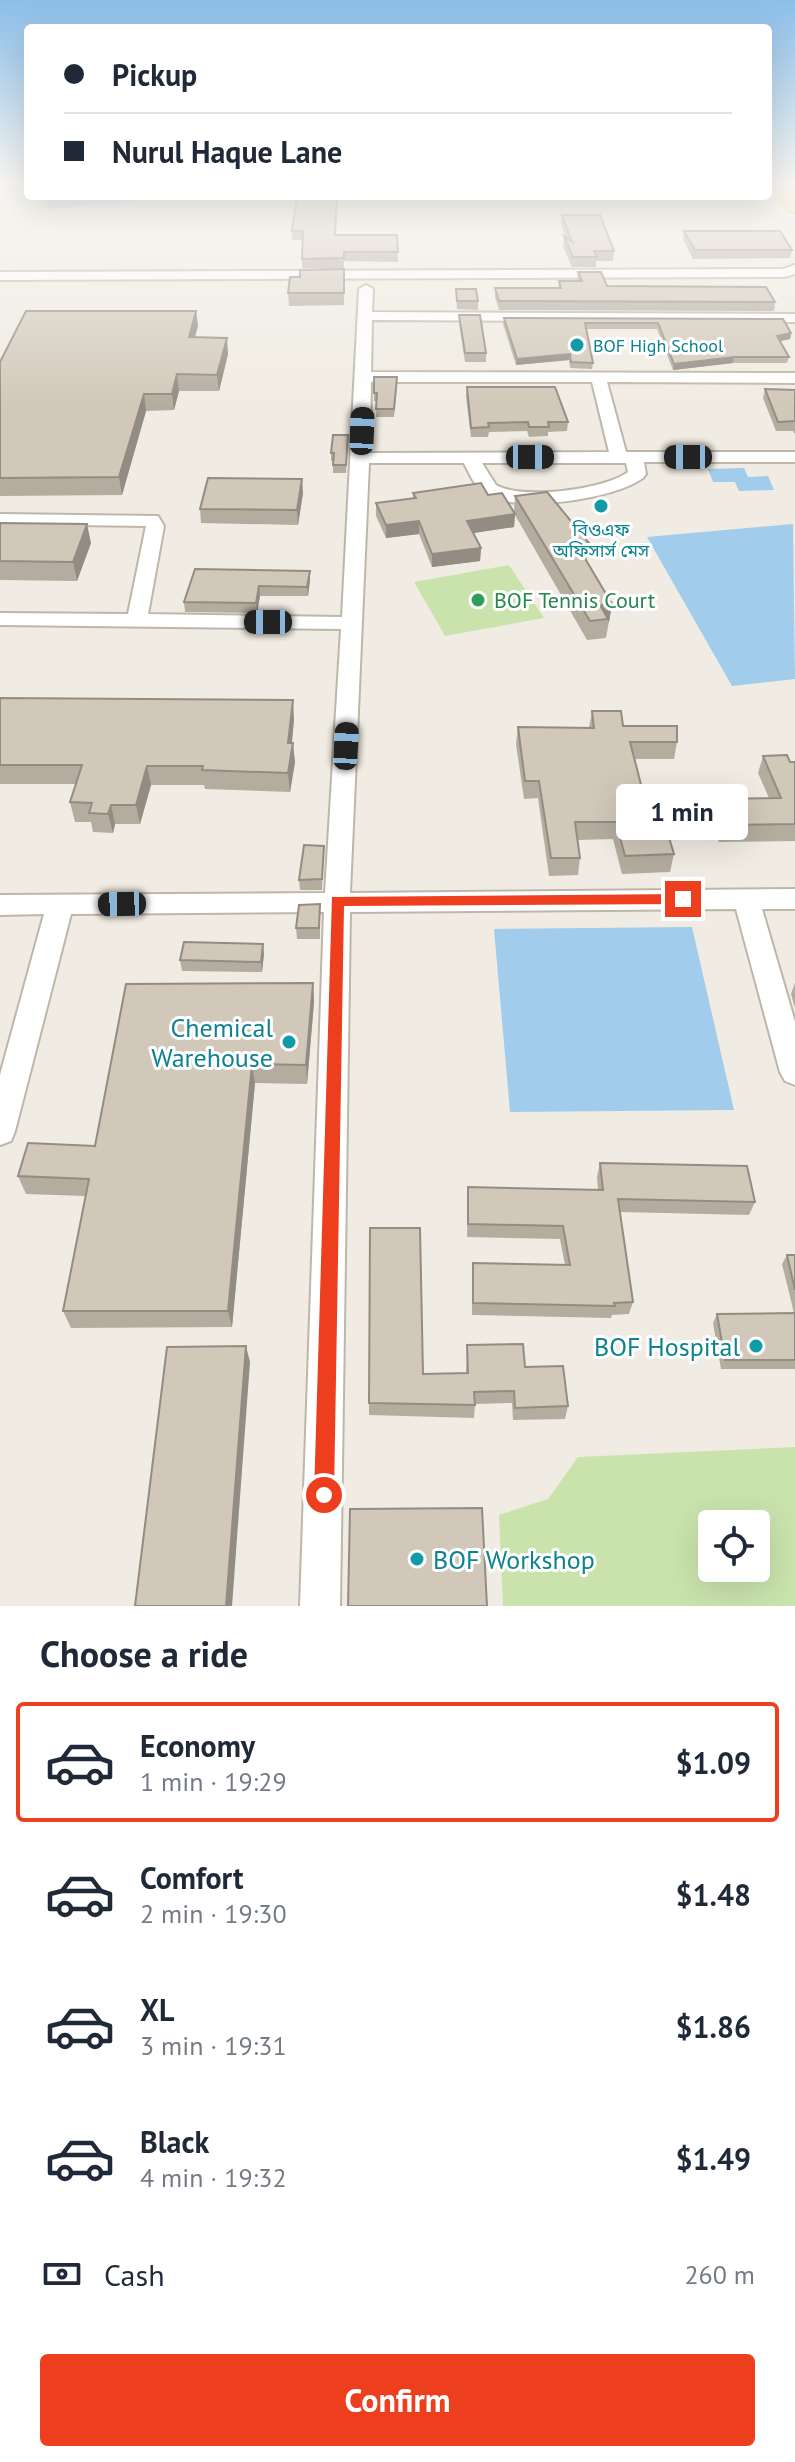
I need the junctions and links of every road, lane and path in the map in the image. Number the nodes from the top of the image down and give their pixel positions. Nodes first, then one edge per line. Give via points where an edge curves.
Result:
1 (795, 269) edge
2 (0, 276) edge
3 (370, 282) junction
4 (366, 316) junction
5 (795, 318) edge
6 (363, 377) junction
7 (598, 377) junction
8 (795, 378) edge
9 (470, 457) junction
10 (626, 457) junction
11 (795, 457) edge
12 (361, 458) junction
13 (0, 519) edge
14 (0, 619) edge
15 (140, 620) junction
16 (352, 623) junction
17 (746, 899) junction
18 (795, 899) edge
19 (337, 901) junction
20 (0, 905) edge
21 (60, 905) junction
22 (795, 1072) edge
23 (0, 1131) edge
24 (320, 1606) edge

1 - 3 street
2 - 3 street
3 - 4 street
4 - 5 street
4 - 6 street
6 - 7 street
6 - 12 street
7 - 8 street
7 - 10 street
9 - 10 street
9 - 10 street via 493,492 519,498 619,485 637,474
9 - 12 street
10 - 11 street
12 - 16 street
13 - 15 street via 152,520
14 - 15 street
15 - 16 street
16 - 19 street
17 - 18 street
17 - 19 street
17 - 22 street
19 - 21 street
19 - 24 street
20 - 21 street
21 - 23 street

